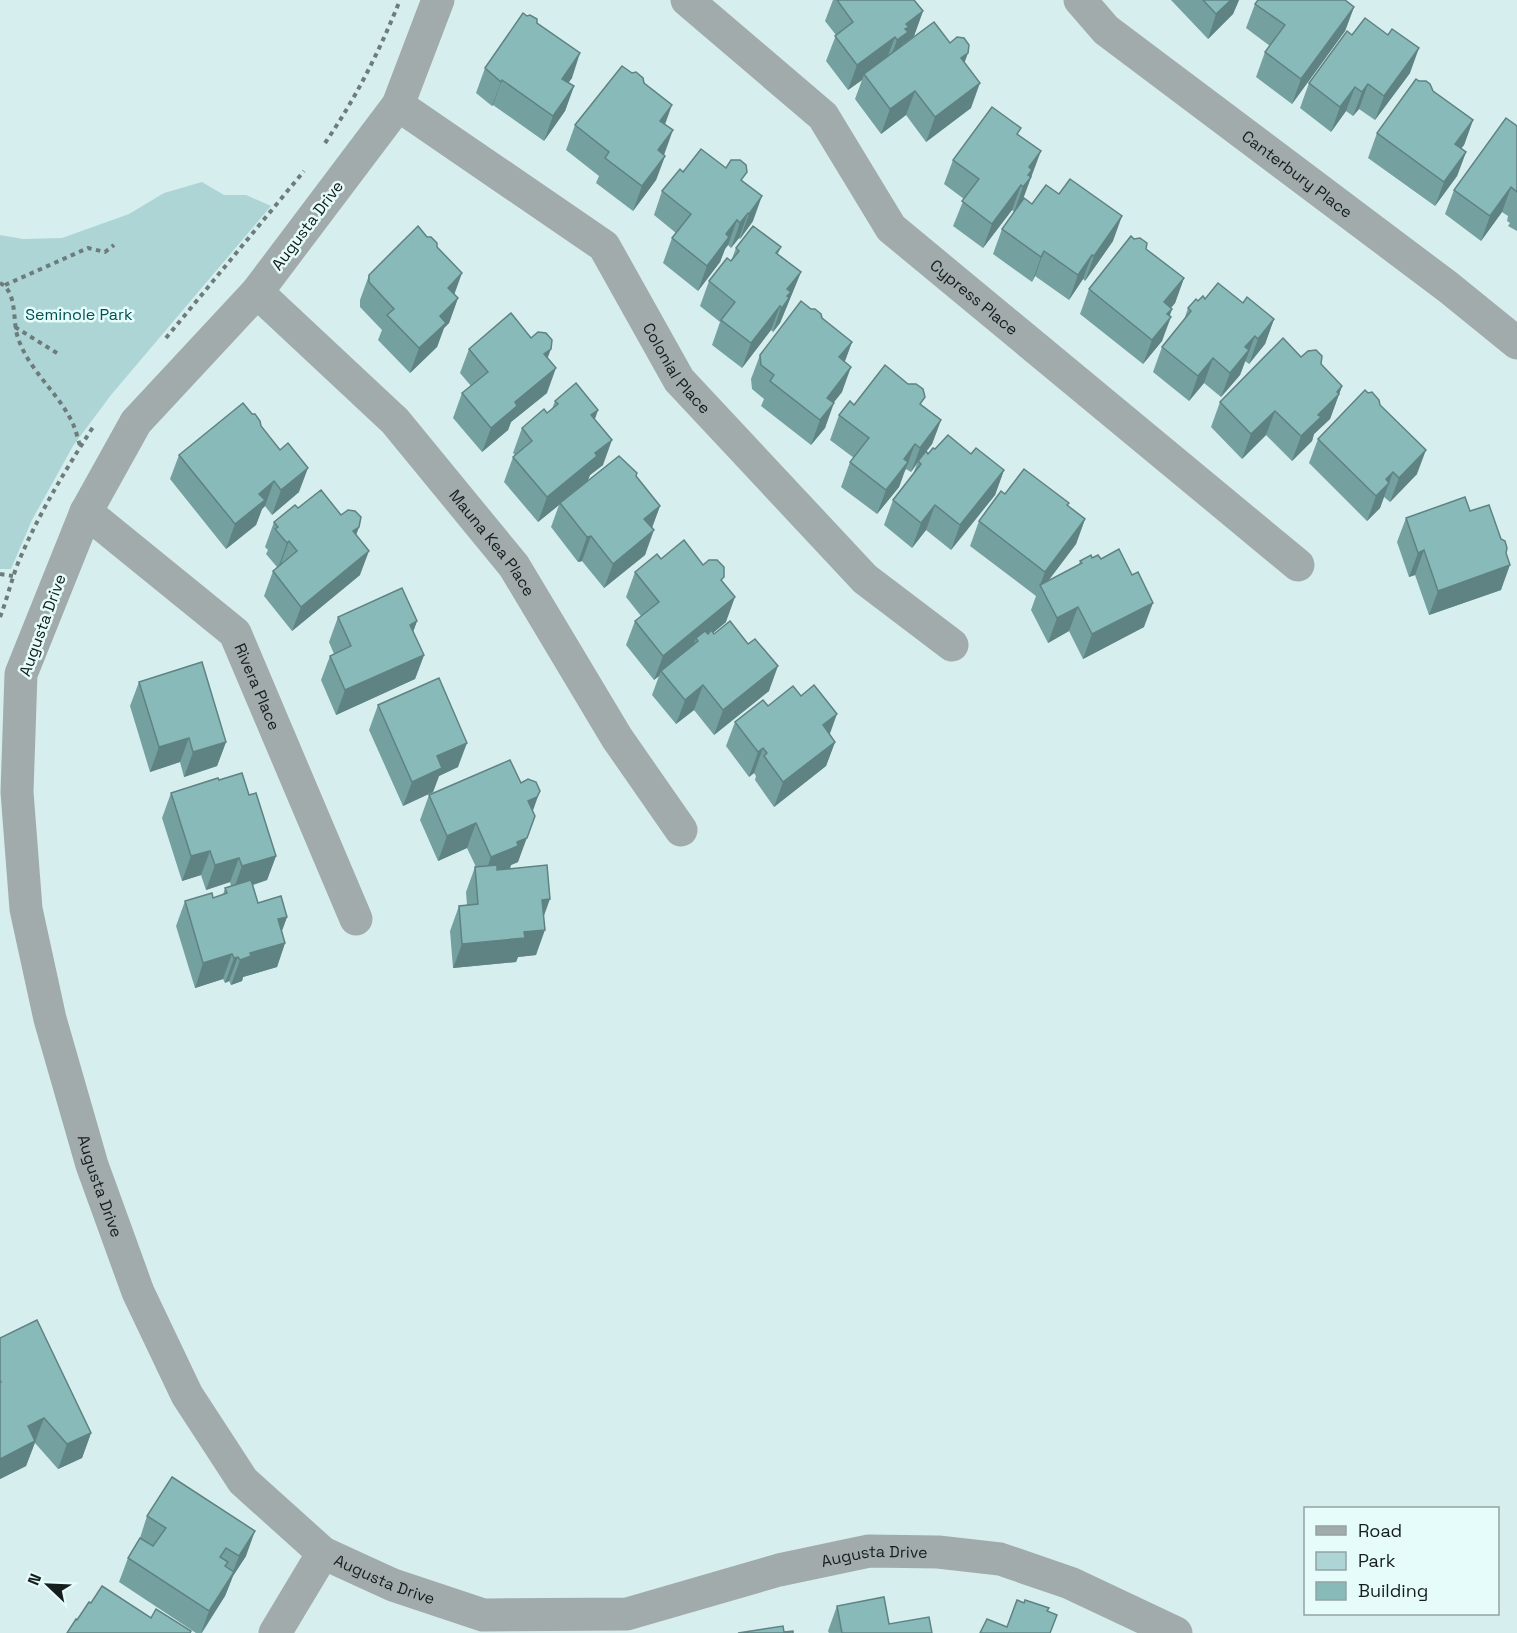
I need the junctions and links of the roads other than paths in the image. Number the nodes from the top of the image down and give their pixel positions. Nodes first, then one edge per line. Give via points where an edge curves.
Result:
1 (438, 0) edge
2 (687, 0) edge
3 (1080, 0) edge
4 (398, 105) junction
5 (257, 292) junction
6 (1517, 343) edge
7 (86, 512) junction
8 (1298, 565) dead end
9 (952, 645) dead end
10 (11, 671) edge
11 (681, 830) dead end
12 (13, 909) edge
13 (356, 919) dead end
14 (323, 1553) junction
15 (274, 1633) edge
16 (1176, 1633) edge

1 - 4 street, Augusta Drive
2 - 8 street, Cypress Place via 823,116 891,228
3 - 6 street, Canterbury Place via 1106,30
4 - 5 street, Augusta Drive
4 - 9 street, Colonial Place via 604,246 679,380 865,579
5 - 7 street, Augusta Drive via 136,422
5 - 11 street, Mauna Kea Place via 395,421 514,566 618,738
7 - 10 street, Augusta Drive
7 - 13 street, Rivera Place via 235,633
10 - 12 street, Augusta Drive via 17,792
12 - 14 street, Augusta Drive via 92,1165 138,1292 187,1395 243,1481
14 - 15 street
14 - 16 street, Augusta Drive via 393,1585 483,1615 627,1614 779,1570 869,1551 938,1552 1000,1559 1070,1583

